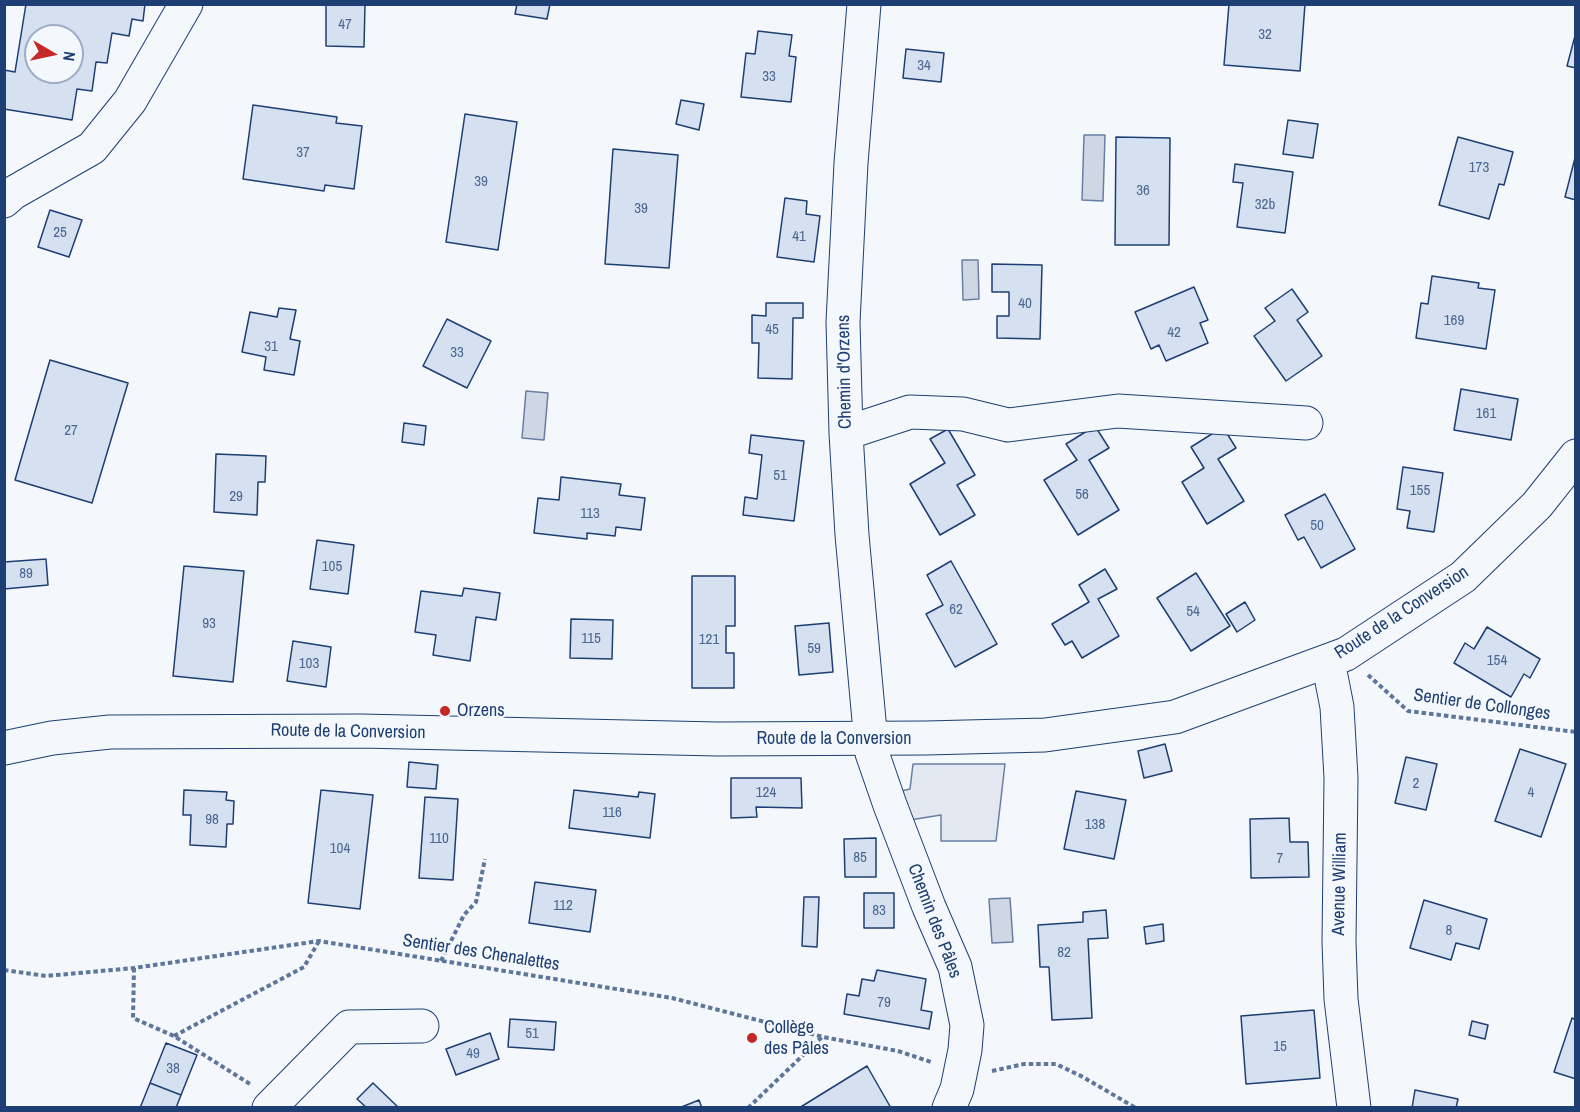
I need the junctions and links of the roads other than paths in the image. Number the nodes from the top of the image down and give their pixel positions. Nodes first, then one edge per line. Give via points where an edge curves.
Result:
1 (186, 4) edge
2 (864, 4) edge
3 (4, 201) edge
4 (1306, 423) dead end
5 (846, 432) junction
6 (1575, 456) edge
7 (1328, 662) junction
8 (870, 739) junction
9 (4, 748) edge
10 (422, 1026) dead end
11 (273, 1104) edge
12 (949, 1107) edge
13 (1354, 1107) edge

1 - 3 street via 130,101 92,148
2 - 5 street, Chemin d'Orzens via 843,322
4 - 5 street via 1118,411 1008,425 963,414 910,412
5 - 8 street, Chemin d'Orzens
6 - 7 street, Route de la Conversion via 1537,505 1463,577
7 - 8 street, Route de la Conversion via 1175,717 1045,735
7 - 13 street, Avenue William via 1338,719 1341,778 1341,999
8 - 9 street, Route de la Conversion via 361,731 110,732
8 - 12 street, Chemin des Pâles via 890,805 955,967 967,1025 949,1068 957,1089
10 - 11 street via 348,1027

